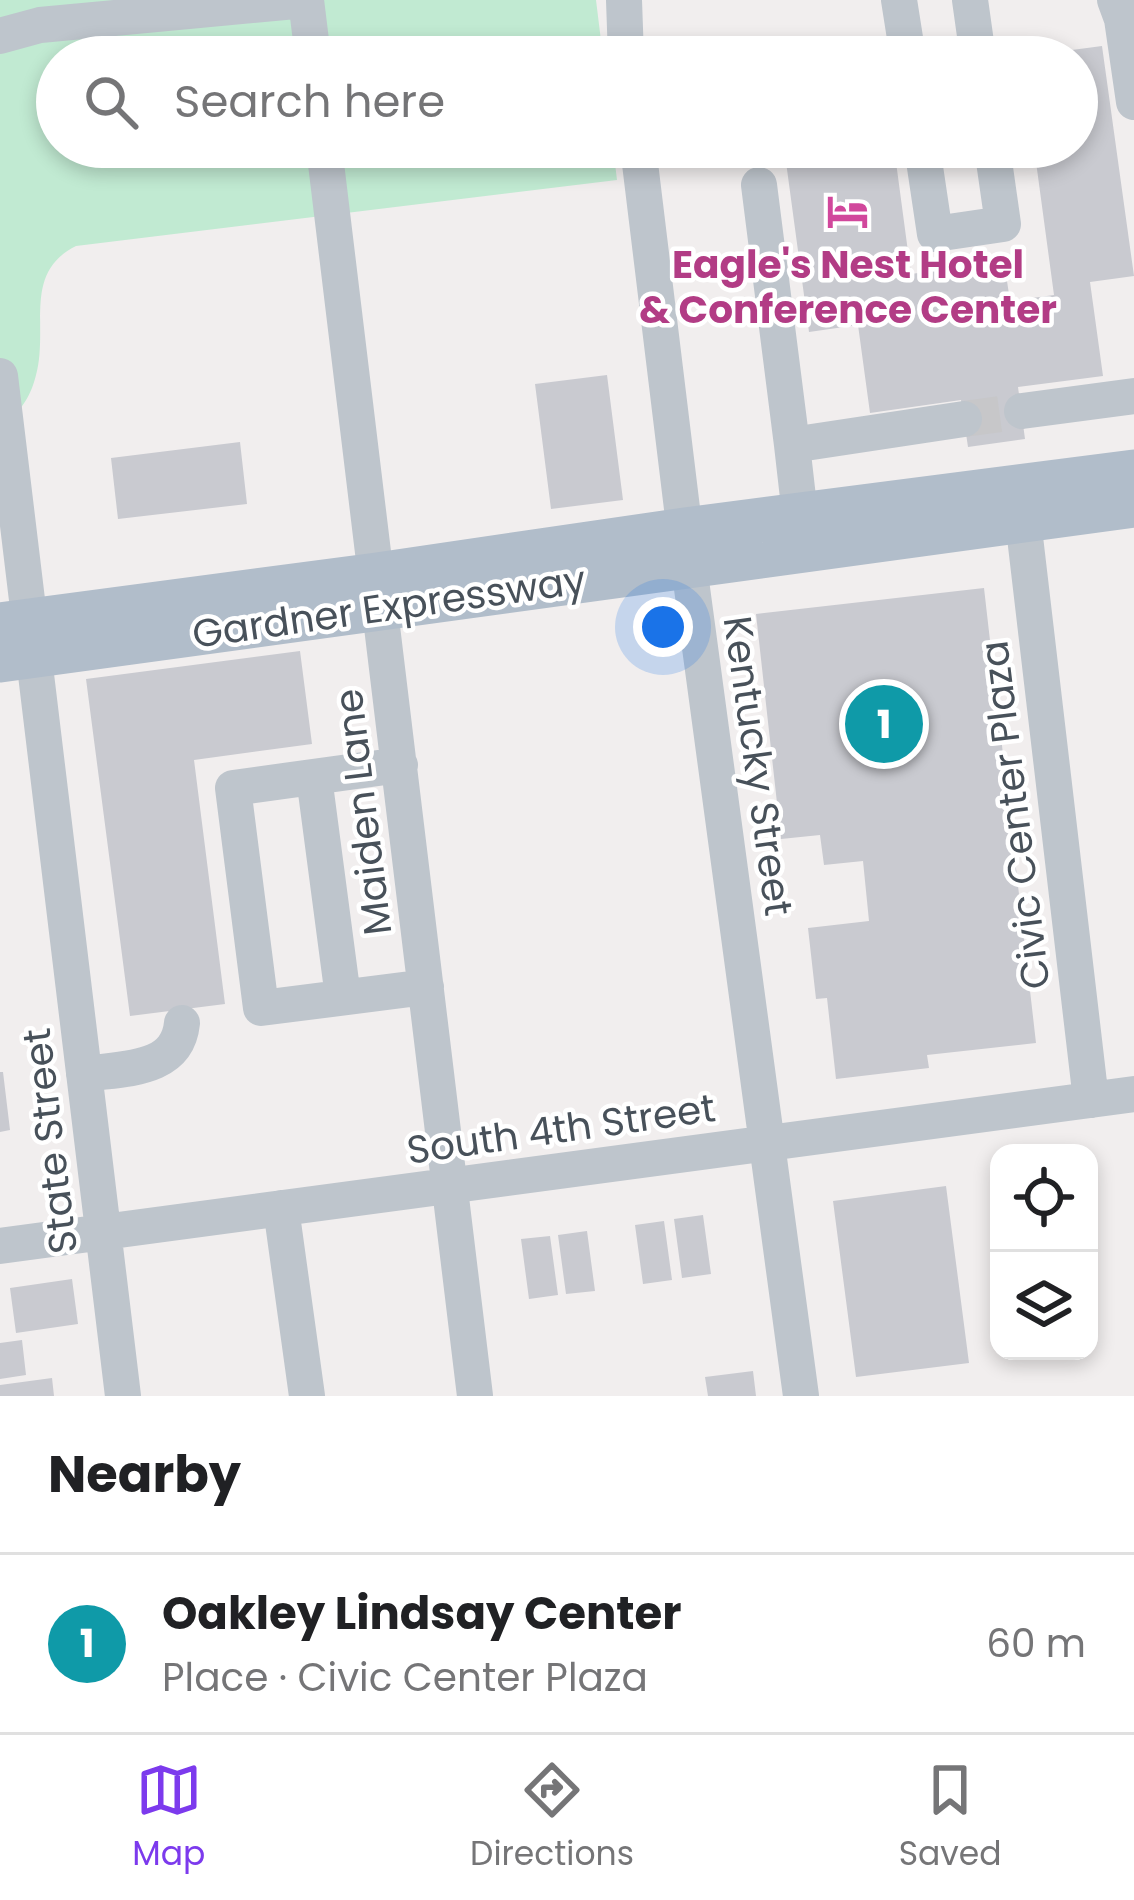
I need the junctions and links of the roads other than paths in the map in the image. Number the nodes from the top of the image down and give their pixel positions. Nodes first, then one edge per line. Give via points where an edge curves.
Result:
1 (306, 0) edge
2 (624, 0) edge
3 (899, 0) edge
4 (970, 0) edge
5 (1115, 0) edge
6 (0, 36) edge
7 (310, 36) edge
8 (624, 36) edge
9 (905, 36) edge
10 (975, 36) edge
11 (1134, 102) edge
12 (327, 168) edge
13 (641, 168) edge
14 (925, 168) edge
15 (995, 168) edge
16 (759, 185) dead end
17 (0, 376) edge
18 (1134, 396) edge
19 (1022, 411) tunnel mouth
20 (964, 419) tunnel mouth
21 (792, 445) junction
22 (1134, 472) edge
23 (1134, 505) edge
24 (800, 515) junction
25 (1023, 520) junction
26 (687, 548) junction
27 (379, 591) junction
28 (16, 640) edge
29 (400, 765) junction
30 (314, 777) junction
31 (426, 987) junction
32 (343, 997) junction
33 (182, 1023) dead end
34 (84, 1074) junction
35 (1134, 1094) edge
36 (1091, 1100) junction
37 (766, 1143) junction
38 (450, 1186) junction
39 (281, 1208) junction
40 (103, 1232) junction
41 (0, 1246) edge
42 (123, 1396) edge
43 (307, 1396) edge
44 (475, 1396) edge
45 (801, 1396) edge

1 - 6 street via 40,25
1 - 7 street
2 - 8 street
3 - 9 street
4 - 10 street
5 - 11 street
12 - 27 street, Maiden Lane
13 - 26 street, Kentucky Street
14 - 15 street via 935,234 1003,224
16 - 21 street
17 - 28 street, State Street
18 - 19 street
20 - 21 street
21 - 24 street
22 - 24 main road, Gardner Expressway
23 - 25 main road, Gardner Expressway
24 - 26 main road, Gardner Expressway
25 - 26 main road, Gardner Expressway
25 - 36 street, Civic Center Plaza
26 - 27 main road, Gardner Expressway
26 - 37 street, Kentucky Street
27 - 28 main road, Gardner Expressway
27 - 29 street, Maiden Lane
28 - 34 street, State Street
29 - 30 street
29 - 31 street, Maiden Lane
30 - 32 street
30 - 32 street via 233,788 261,1008
31 - 32 street
31 - 38 street, Maiden Lane
33 - 34 street via 171,1054 156,1062
34 - 40 street, State Street
35 - 36 street, South 4th Street
36 - 37 street, South 4th Street
37 - 38 street, South 4th Street
37 - 45 street, Kentucky Street
38 - 39 street, South 4th Street
38 - 44 street, Maiden Lane
39 - 40 street, South 4th Street
39 - 43 street
40 - 41 street, South 4th Street
40 - 42 street, State Street

